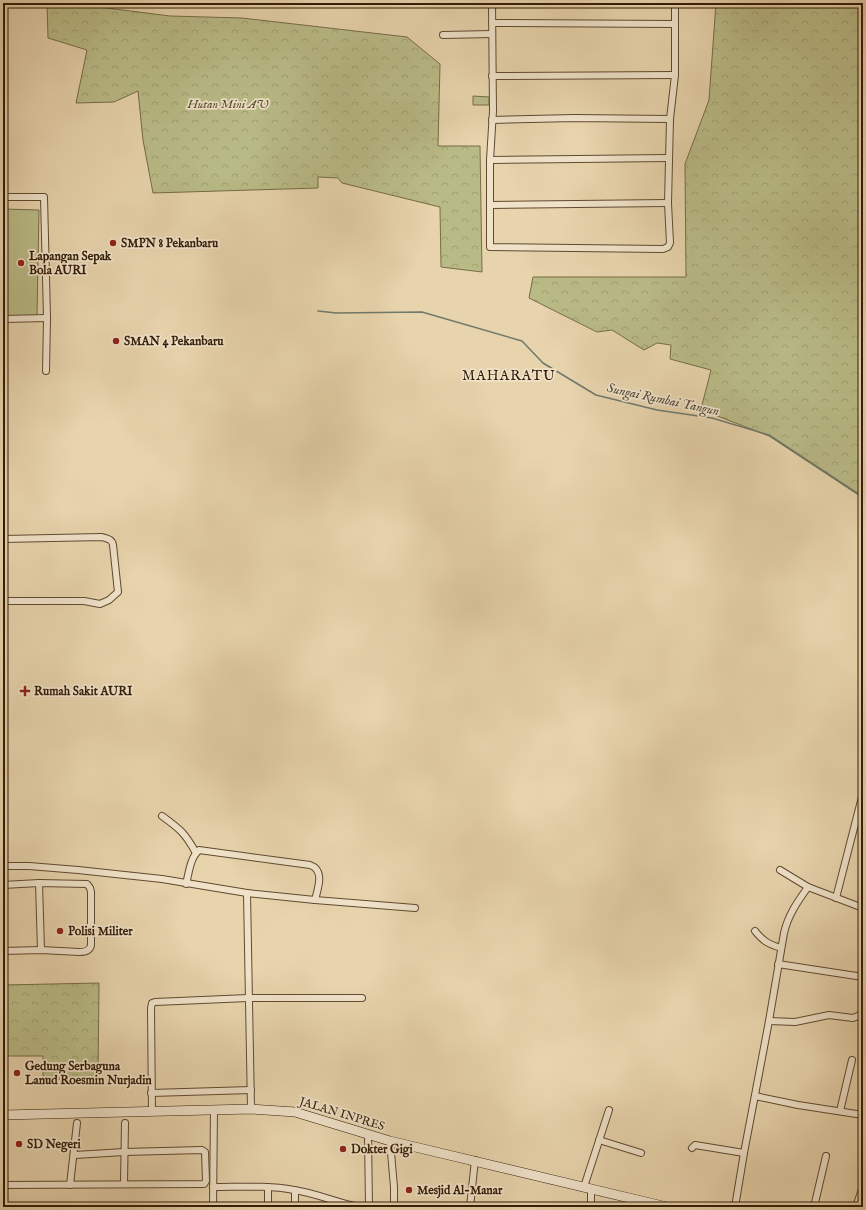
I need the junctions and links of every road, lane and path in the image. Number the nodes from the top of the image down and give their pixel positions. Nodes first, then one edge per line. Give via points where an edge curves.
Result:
1 (492, 3) edge
2 (675, 3) edge
3 (492, 23) junction
4 (675, 24) junction
5 (492, 34) junction
6 (443, 35) dead end
7 (675, 75) junction
8 (492, 76) junction
9 (670, 119) junction
10 (492, 120) junction
11 (669, 158) junction
12 (490, 160) junction
13 (3, 197) edge
14 (668, 203) junction
15 (490, 205) junction
16 (47, 318) junction
17 (3, 319) edge
18 (46, 371) dead end
19 (3, 539) edge
20 (3, 602) edge
21 (863, 793) edge
22 (162, 816) dead end
23 (196, 853) junction
24 (3, 866) edge
25 (780, 870) dead end
26 (39, 883) junction
27 (186, 884) junction
28 (3, 885) edge
29 (808, 886) junction
30 (247, 893) junction
31 (836, 898) junction
32 (315, 900) junction
33 (415, 908) dead end
34 (863, 908) edge
35 (755, 931) dead end
36 (781, 948) junction
37 (41, 950) junction
38 (3, 951) edge
39 (778, 964) junction
40 (863, 977) edge
41 (248, 998) junction
42 (362, 998) dead end
43 (863, 1012) edge
44 (769, 1021) junction
45 (852, 1060) dead end
46 (251, 1090) junction
47 (151, 1093) junction
48 (755, 1096) junction
49 (252, 1109) junction
50 (214, 1110) junction
51 (609, 1110) dead end
52 (840, 1111) junction
53 (152, 1112) junction
54 (3, 1115) edge
55 (863, 1115) edge
56 (77, 1123) dead end
57 (125, 1123) dead end
58 (368, 1134) junction
59 (599, 1140) junction
60 (390, 1141) junction
61 (692, 1148) dead end
62 (124, 1152) junction
63 (641, 1153) dead end
64 (744, 1153) junction
65 (74, 1154) junction
66 (826, 1156) dead end
67 (475, 1160) junction
68 (124, 1183) junction
69 (3, 1184) edge
70 (70, 1185) junction
71 (268, 1186) junction
72 (863, 1186) edge
73 (213, 1187) junction
74 (587, 1188) junction
75 (295, 1190) junction
76 (348, 1206) edge
77 (214, 1207) edge
78 (268, 1207) edge
79 (294, 1207) edge
80 (359, 1207) edge
81 (369, 1207) edge
82 (394, 1207) edge
83 (470, 1207) edge
84 (591, 1207) edge
85 (667, 1207) edge
86 (735, 1207) edge
87 (814, 1207) edge
88 (856, 1207) edge

1 - 3 street
2 - 4 street
3 - 4 street
3 - 5 street
4 - 7 street
5 - 6 street
5 - 8 street
7 - 8 street
7 - 9 street
8 - 10 street
9 - 10 street
9 - 11 street
10 - 12 street
11 - 12 street
11 - 14 street
12 - 15 street
13 - 16 street via 44,197
14 - 15 street
14 - 15 street via 670,243 663,249 490,247
16 - 17 street
16 - 18 street
19 - 20 street via 109,539 114,545 118,592 100,604 84,601
21 - 31 street
22 - 23 street via 180,829
23 - 27 street via 190,864
23 - 32 street via 199,850 316,867 319,881
24 - 27 street via 64,869
25 - 29 street
26 - 28 street
26 - 37 street
26 - 37 street via 82,883 88,885 91,892 91,948 79,952
27 - 30 street
29 - 31 street
29 - 36 street via 786,922
30 - 32 street
30 - 41 street
31 - 34 street
32 - 33 street
35 - 36 street via 762,940
36 - 39 street
37 - 38 street
39 - 40 street
39 - 44 street
41 - 42 street
41 - 46 street
41 - 47 street via 152,1003
43 - 44 street via 853,1018 829,1015 795,1022
44 - 48 street
45 - 52 street
46 - 47 street
46 - 49 street
47 - 53 street
48 - 52 street
48 - 64 street
49 - 50 main road, JALAN INPRES
49 - 58 main road, JALAN INPRES via 296,1112
50 - 53 main road, JALAN INPRES
50 - 73 street
51 - 59 street
52 - 55 street
53 - 54 main road, JALAN INPRES
56 - 65 street
57 - 62 street
58 - 60 main road, JALAN INPRES
58 - 81 street
59 - 63 street
59 - 74 street
60 - 67 main road, JALAN INPRES
60 - 82 street
61 - 64 street via 695,1145
62 - 65 street
62 - 68 street
62 - 68 street via 202,1150 205,1152 206,1181 204,1184
64 - 86 street
65 - 70 street
66 - 87 street
67 - 74 main road, JALAN INPRES
67 - 83 street
68 - 70 street
69 - 70 street
71 - 73 street
71 - 75 street
71 - 78 street
72 - 88 street
73 - 77 street
74 - 84 street
74 - 85 main road, JALAN INPRES
75 - 76 street
75 - 79 street
76 - 80 street

